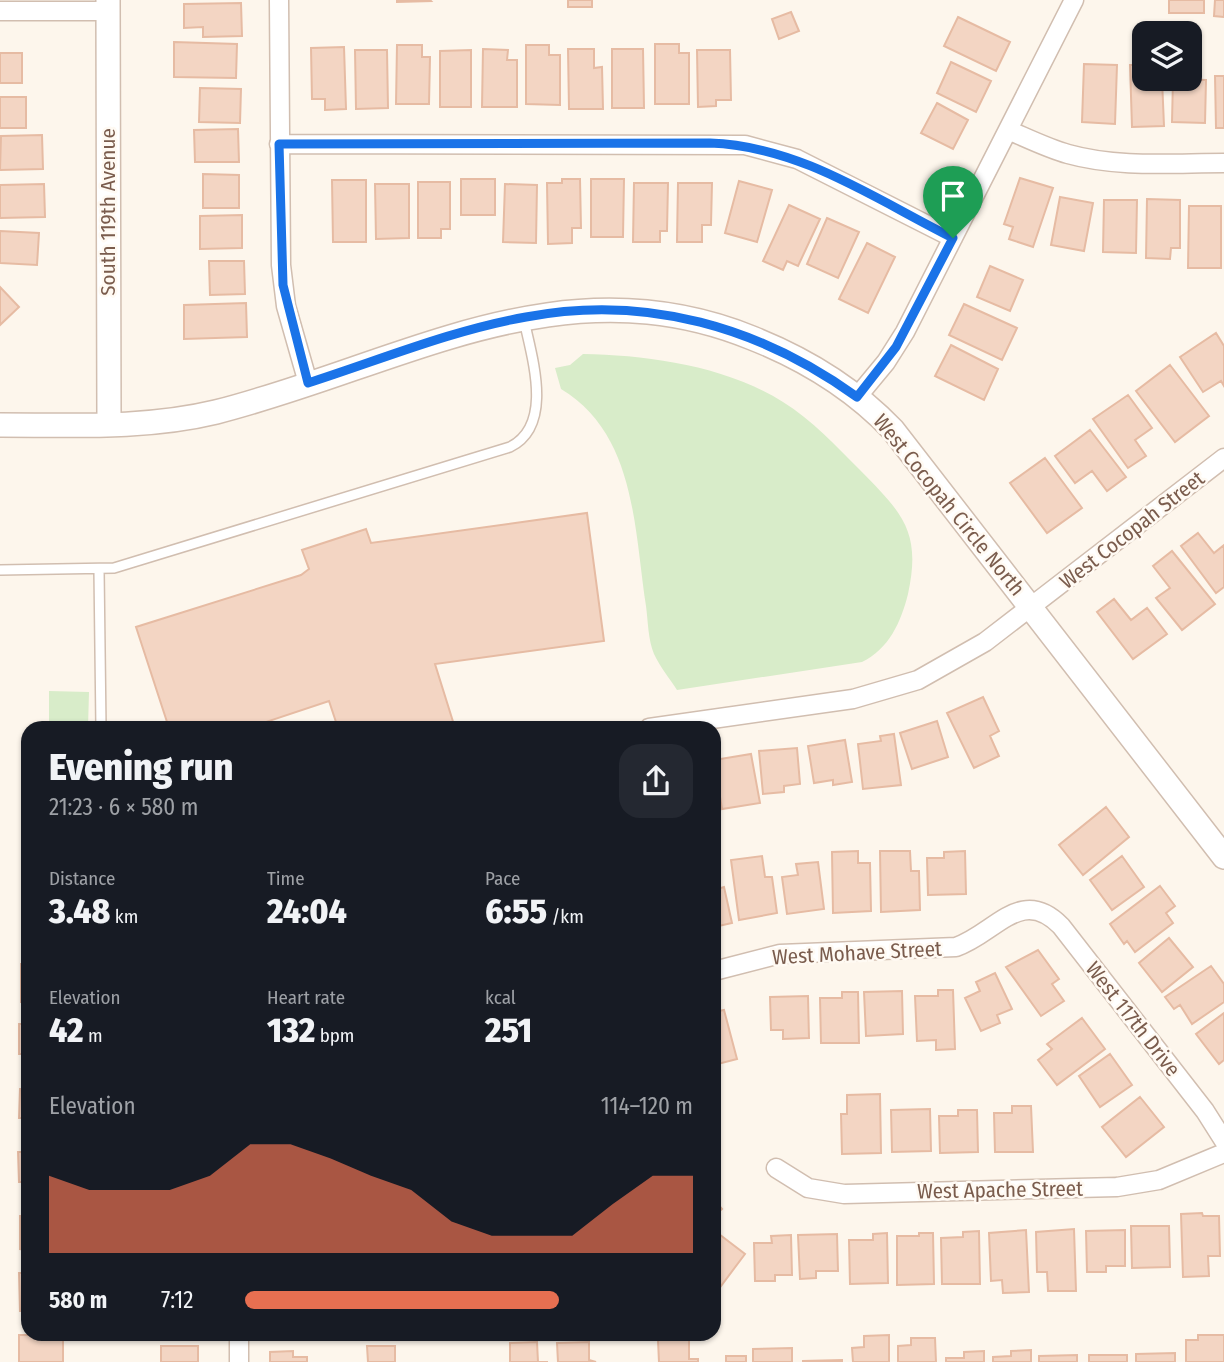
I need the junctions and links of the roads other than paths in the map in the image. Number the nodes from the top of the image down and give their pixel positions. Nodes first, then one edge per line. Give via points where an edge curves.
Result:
1 (279, 0) edge
2 (1073, 0) edge
3 (108, 6) edge
4 (0, 11) edge
5 (1008, 130) junction
6 (279, 144) junction
7 (1224, 163) edge
8 (953, 238) junction
9 (524, 317) junction
10 (308, 383) junction
11 (857, 397) junction
12 (0, 425) edge
13 (109, 425) junction
14 (1224, 458) edge
15 (0, 570) edge
16 (99, 570) junction
17 (1031, 607) junction
18 (101, 721) edge
19 (699, 721) edge
20 (1224, 857) edge
21 (1032, 909) joint
22 (721, 969) edge
23 (1224, 1141) edge
24 (1224, 1153) edge
25 (776, 1168) dead end
26 (239, 1341) edge
27 (239, 1362) edge

1 - 6 street
2 - 5 street
3 - 4 street
3 - 13 street, South 119th Avenue
5 - 7 street via 1047,147 1099,161
5 - 8 street
6 - 8 street via 745,145 797,159
6 - 10 street via 283,285
8 - 11 street via 896,347
9 - 10 street, West Cocopah Circle North
9 - 11 street, West Cocopah Circle North via 607,309 691,319 769,345
9 - 16 lane via 536,401 532,424 518,443 142,561
10 - 13 street, West Cocopah Circle North via 214,412
11 - 17 street, West Cocopah Circle North via 907,446
12 - 13 street, West Cocopah Circle North
14 - 17 street, West Cocopah Street
15 - 16 lane
16 - 18 lane
17 - 19 street, West Cocopah Street via 963,657 897,687 842,701
17 - 20 street, West Cocopah Circle North
21 - 22 street, West Mohave Street via 1009,914 980,937 956,947 780,954
21 - 23 street, West 117th Drive via 1061,926
24 - 25 street, West Apache Street via 1159,1180 1095,1188 844,1194 808,1188
26 - 27 street

